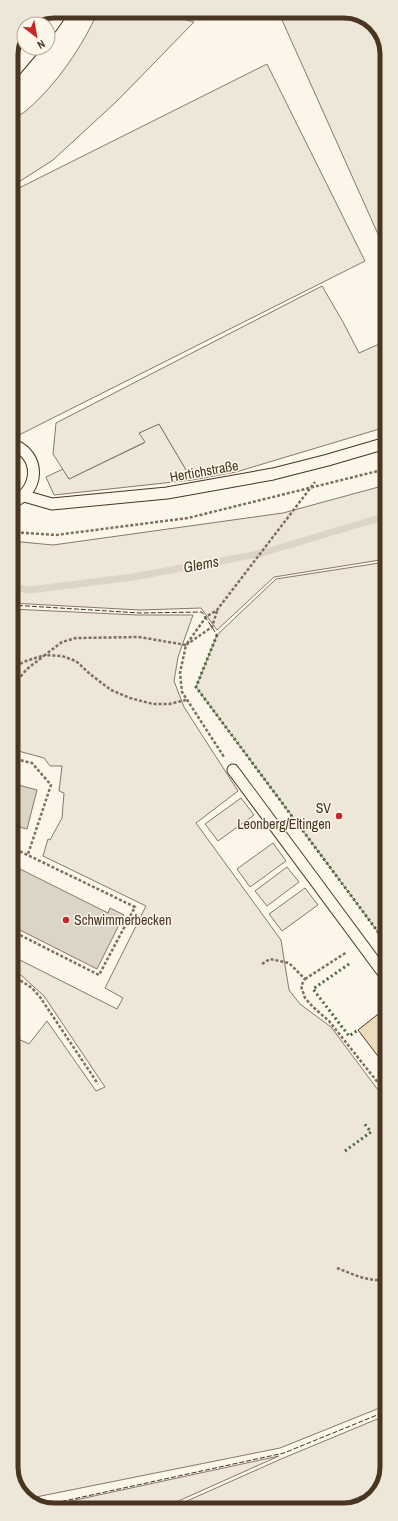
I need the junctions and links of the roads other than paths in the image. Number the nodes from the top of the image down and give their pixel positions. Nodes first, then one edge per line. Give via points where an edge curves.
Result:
1 (380, 445) edge
2 (18, 447) edge
3 (24, 496) junction
4 (18, 499) edge
5 (233, 770) road end
6 (380, 968) edge

1 - 3 lane, Hertichstraße via 273,474 167,493 52,504
2 - 3 lane via 29,457 33,467 34,478 31,488
3 - 4 lane
5 - 6 lane

